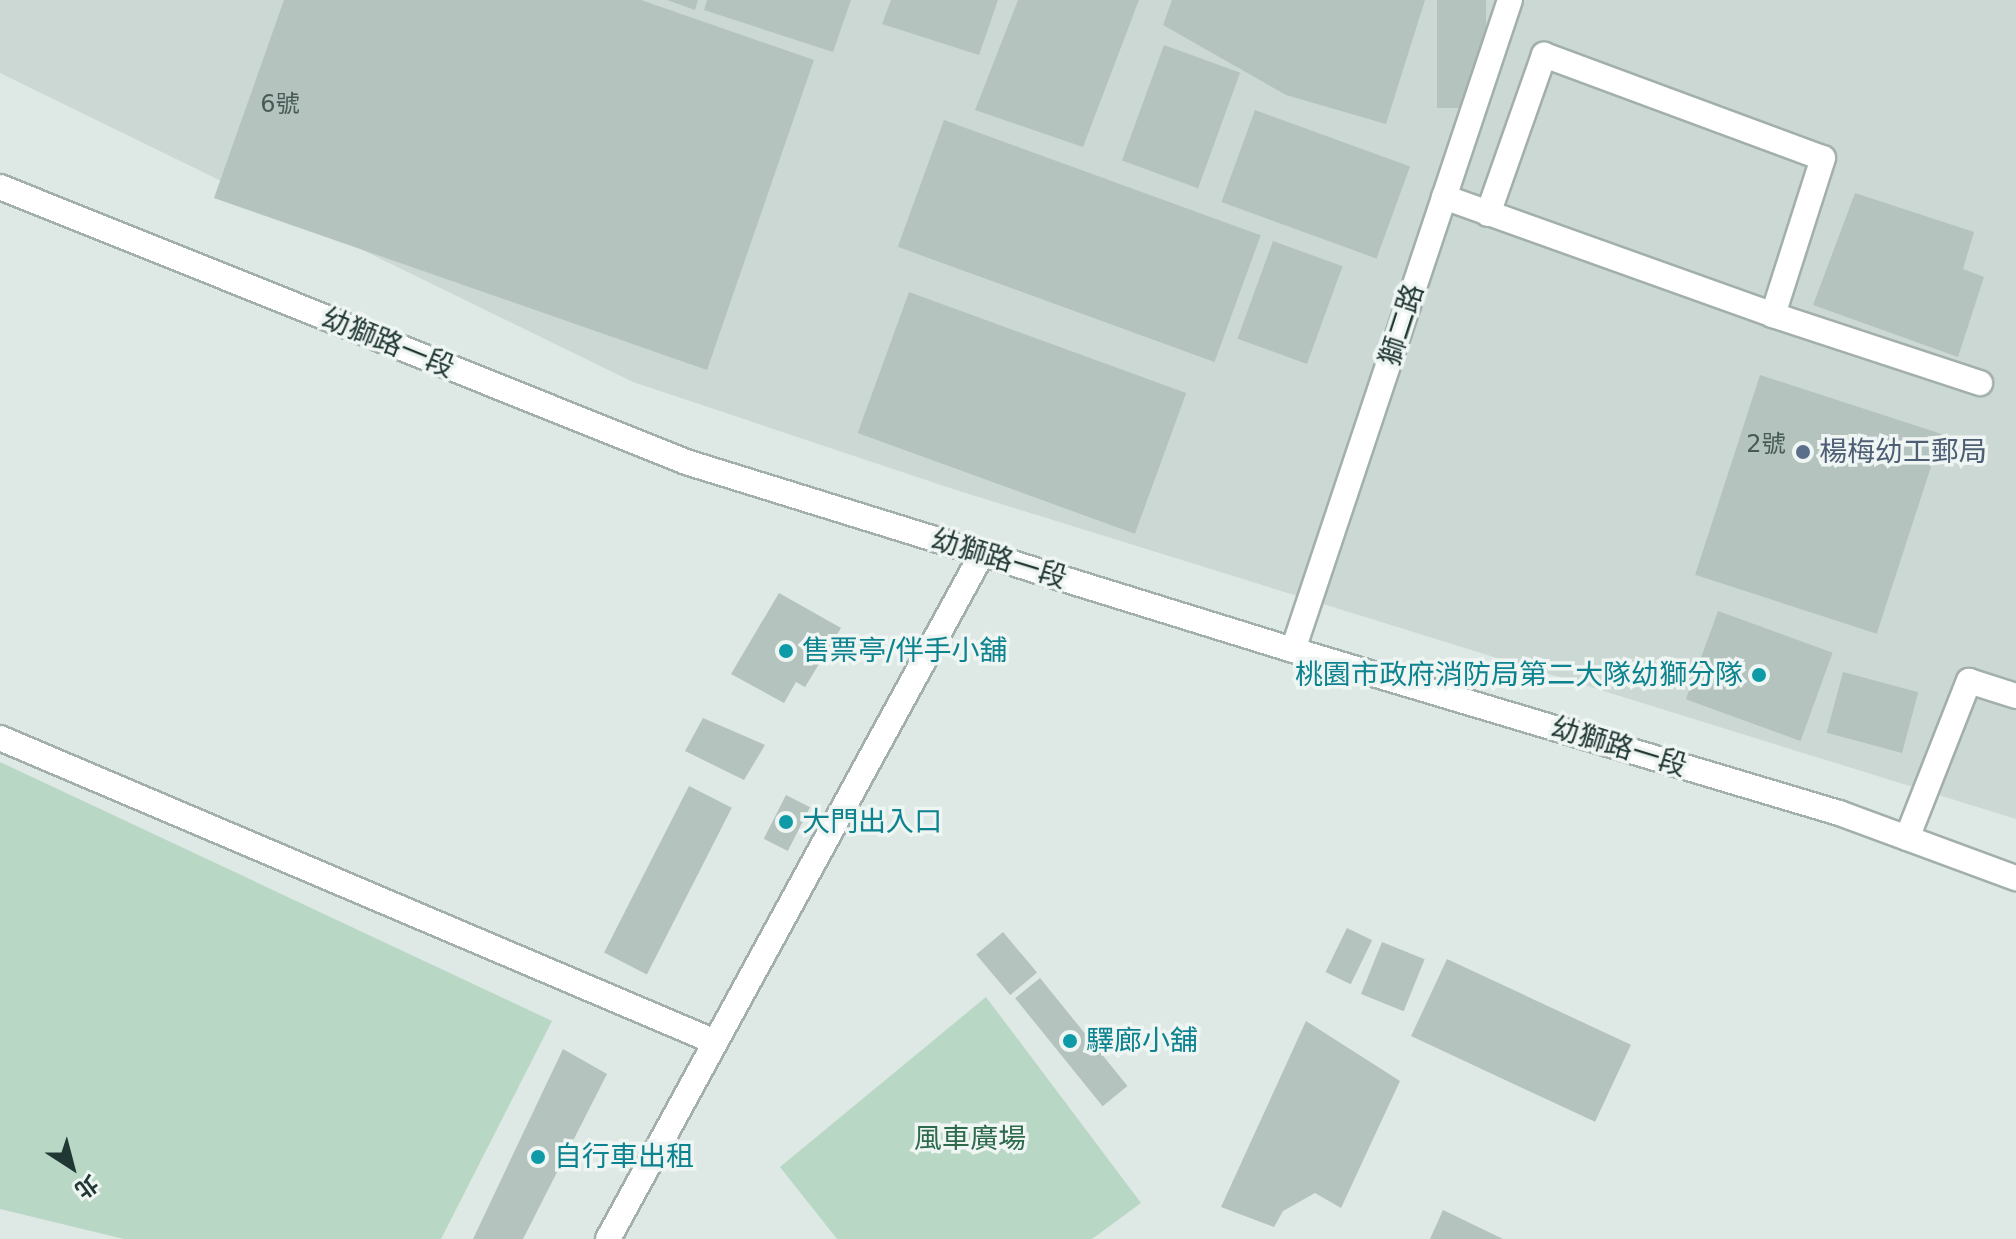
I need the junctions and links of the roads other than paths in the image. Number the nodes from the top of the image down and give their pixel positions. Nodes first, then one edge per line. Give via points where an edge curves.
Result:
1 (1510, 0) edge
2 (0, 187) edge
3 (1444, 197) junction
4 (1488, 214) junction
5 (1773, 315) junction
6 (1980, 383) dead end
7 (982, 554) junction
8 (1293, 650) junction
9 (2016, 696) edge
10 (0, 738) edge
11 (1907, 838) junction
12 (2016, 878) edge
13 (715, 1042) junction
14 (608, 1239) edge

1 - 3 street, 獅二路
2 - 7 street, 幼獅路一段 via 686,462
3 - 4 street
3 - 8 street, 獅二路
4 - 5 street
4 - 5 street via 1544,55 1823,158
5 - 6 street
7 - 8 street, 幼獅路一段
7 - 13 street
8 - 11 street, 幼獅路一段
9 - 11 street via 1969,681
10 - 13 street
11 - 12 street, 幼獅路一段
13 - 14 street

